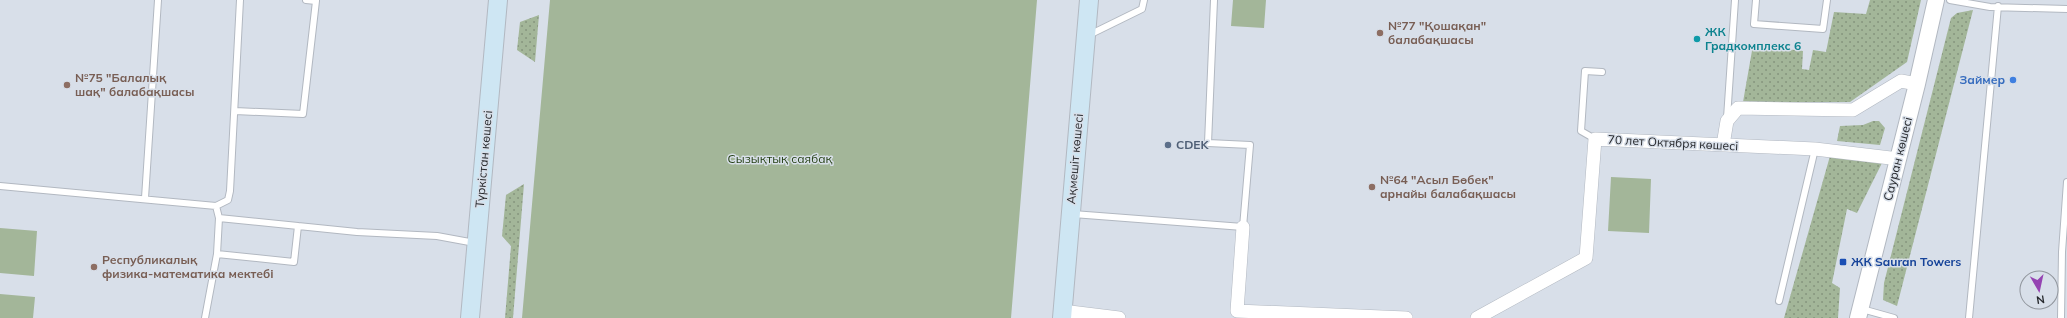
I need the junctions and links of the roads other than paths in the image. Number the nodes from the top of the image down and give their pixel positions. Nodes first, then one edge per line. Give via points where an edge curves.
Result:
1 (158, 0) edge
2 (240, 0) edge
3 (306, 0) edge
4 (498, 0) edge
5 (1089, 0) edge
6 (1144, 0) edge
7 (1214, 0) edge
8 (1735, 0) edge
9 (1756, 0) edge
10 (1827, 0) edge
11 (1936, 0) edge
12 (1950, 0) edge
13 (1992, 0) edge
14 (1998, 6) junction
15 (1990, 7) junction
16 (2067, 8) edge
17 (1086, 36) junction
18 (1602, 72) dead end
19 (1917, 84) junction
20 (235, 111) junction
21 (1727, 121) junction
22 (1595, 139) junction
23 (1723, 145) junction
24 (1816, 149) junction
25 (1899, 158) junction
26 (2067, 182) edge
27 (0, 186) edge
28 (145, 198) junction
29 (216, 206) junction
30 (1071, 214) junction
31 (219, 218) junction
32 (298, 226) junction
33 (1243, 227) junction
34 (477, 243) junction
35 (2064, 252) edge
36 (217, 254) junction
37 (1779, 301) dead end
38 (1859, 313) edge
39 (1234, 314) edge
40 (1062, 315) edge
41 (205, 318) edge
42 (470, 318) edge
43 (1118, 318) edge
44 (1257, 318) edge
45 (1406, 318) edge
46 (1477, 318) edge
47 (1894, 318) edge
48 (1970, 318) edge
49 (2061, 318) edge

1 - 28 lane
2 - 20 lane
3 - 20 lane via 316,1 303,114
4 - 34 main road, Түркістан көшесі
5 - 17 main road, Ақмешіт көшесі
6 - 17 lane via 1142,9
7 - 33 lane via 1208,143 1250,145
8 - 21 lane
9 - 10 lane via 1754,24 1823,29
11 - 19 street, Сауран көшесі
12 - 15 lane
13 - 15 lane
14 - 15 lane
14 - 16 lane
14 - 48 lane
17 - 30 main road, Ақмешіт көшесі
18 - 22 lane via 1585,72 1581,131
19 - 21 street via 1901,81 1853,110 1738,108
19 - 25 street, Сауран көшесі
20 - 29 lane via 230,191 228,200
21 - 23 street
22 - 23 street, 70 лет Октября көшесі
22 - 46 street, 70 лет Октября көшесі via 1586,258
23 - 24 street, 70 лет Октября көшесі
24 - 25 street, 70 лет Октября көшесі
24 - 37 lane
25 - 38 street, Сауран көшесі
26 - 35 lane
27 - 28 lane
28 - 29 lane
29 - 31 lane
30 - 33 lane
30 - 40 main road, Ақмешіт көшесі
31 - 32 lane
31 - 36 lane
32 - 34 lane via 437,236
32 - 36 lane via 294,262
33 - 39 street
34 - 42 main road, Түркістан көшесі
35 - 49 lane
36 - 41 lane
38 - 47 lane
39 - 44 street
39 - 45 street
40 - 43 street

